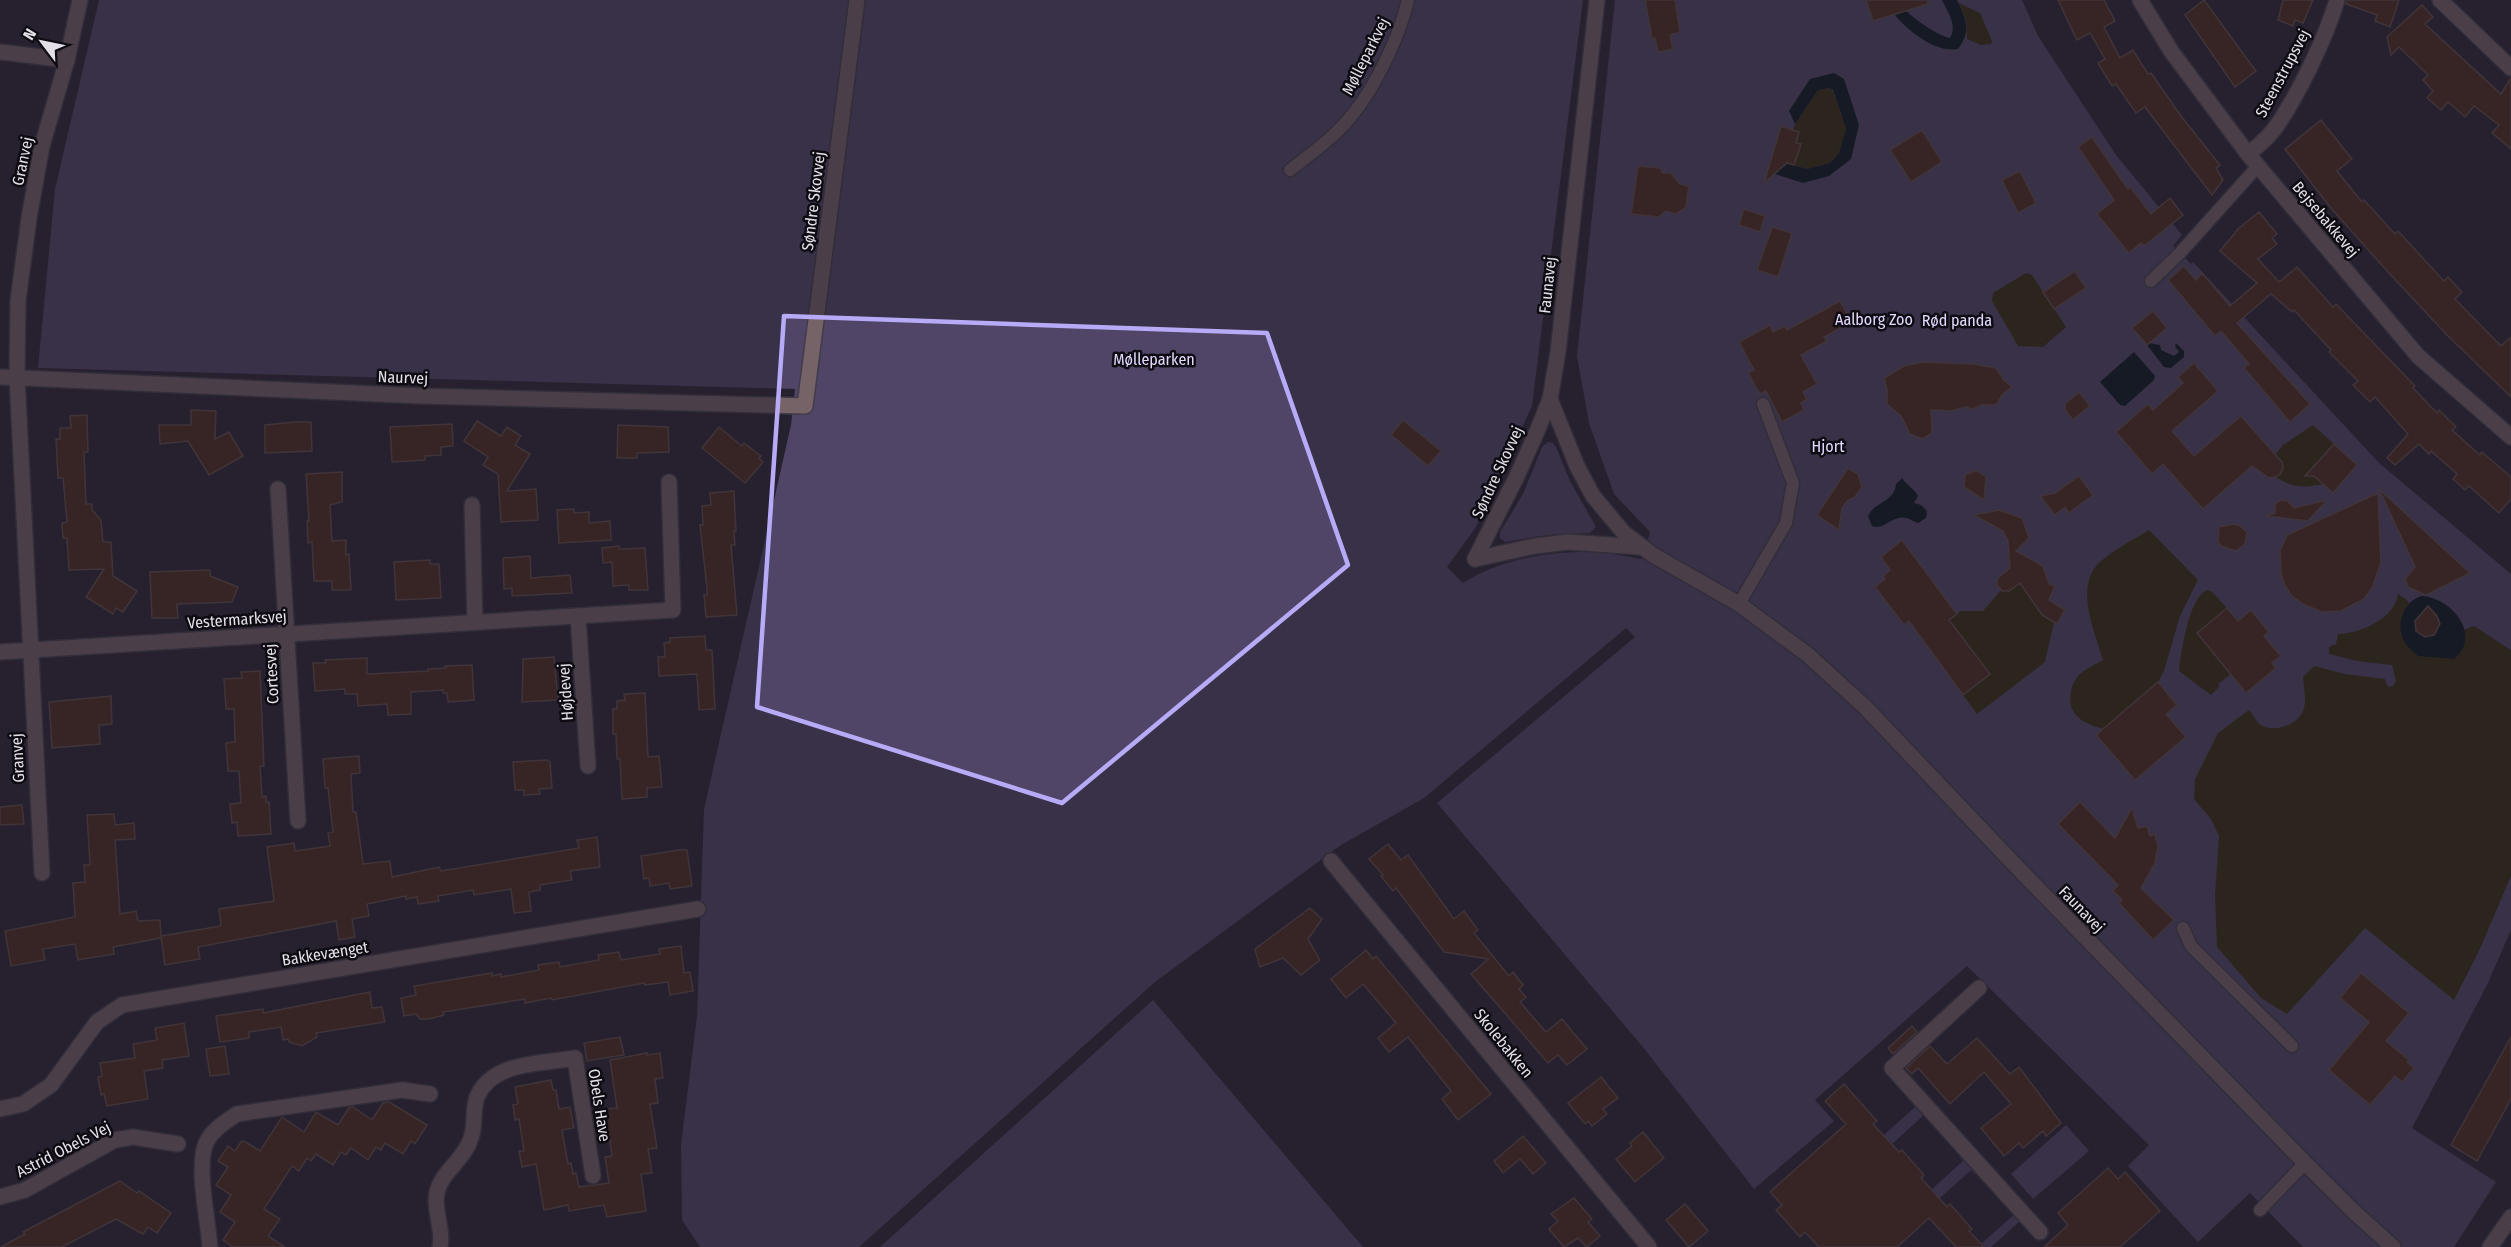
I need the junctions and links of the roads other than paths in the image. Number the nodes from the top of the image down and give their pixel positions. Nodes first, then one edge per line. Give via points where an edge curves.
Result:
1 (80, 0) edge
2 (857, 0) edge
3 (1408, 0) edge
4 (1597, 0) edge
5 (2140, 0) edge
6 (2337, 0) edge
7 (2440, 0) edge
8 (0, 52) edge
9 (67, 60) junction
10 (2511, 68) edge
11 (2253, 160) junction
12 (1290, 170) dead end
13 (2151, 281) dead end
14 (0, 376) edge
15 (17, 377) junction
16 (1550, 399) junction
17 (1762, 404) dead end
18 (805, 406) joint
19 (2511, 437) edge
20 (669, 482) dead end
21 (278, 489) dead end
22 (472, 505) dead end
23 (1640, 547) junction
24 (1475, 559) joint
25 (1739, 604) junction
26 (578, 616) junction
27 (476, 622) junction
28 (287, 634) junction
29 (29, 650) junction
30 (0, 652) edge
31 (588, 766) dead end
32 (298, 821) dead end
33 (1331, 861) dead end
34 (42, 873) dead end
35 (698, 909) dead end
36 (2183, 928) dead end
37 (1979, 988) dead end
38 (2292, 1046) dead end
39 (430, 1094) dead end
40 (0, 1109) edge
41 (178, 1144) dead end
42 (2305, 1163) junction
43 (593, 1176) dead end
44 (0, 1197) edge
45 (2260, 1210) dead end
46 (2511, 1217) edge
47 (2040, 1232) dead end
48 (210, 1247) edge
49 (440, 1247) edge
50 (1649, 1247) edge
51 (2393, 1247) edge
52 (2490, 1247) edge

1 - 9 street, Granvej
2 - 18 street, Søndre Skovvej
3 - 12 lane, Mølleparkvej via 1380,70 1353,113
4 - 16 street, Faunavej
5 - 11 street, Bejsebakkevej via 2171,51
6 - 11 street, Steenstrupsvej via 2279,122
7 - 10 street
8 - 9 street
9 - 15 street, Granvej via 42,146 29,218 18,301
11 - 13 lane via 2180,253
11 - 19 street, Bejsebakkevej via 2418,356
14 - 15 street, Naurvej
15 - 18 street, Naurvej via 422,396
15 - 29 street, Granvej
16 - 23 street, Faunavej via 1593,496
16 - 24 street, Søndre Skovvej
17 - 25 lane via 1794,483 1786,523
20 - 26 street, Vestermarksvej via 673,610
21 - 28 street, Cortesvej
22 - 27 street
23 - 24 street, Faunavej via 1568,542
23 - 25 street, Faunavej
25 - 42 street, Faunavej via 1808,655 1865,707
26 - 27 street, Vestermarksvej
26 - 31 street, Højdevej
27 - 28 street, Vestermarksvej
28 - 29 street, Vestermarksvej
28 - 32 street, Cortesvej
29 - 30 street, Vestermarksvej
29 - 34 street, Granvej
33 - 50 street, Skolebakken
35 - 40 street, Bakkevænget via 122,1005 97,1022 51,1085 23,1104
36 - 38 lane via 2191,946
37 - 47 street via 1892,1068
39 - 48 street via 402,1090 343,1098 237,1114 220,1125 207,1141 201,1158
41 - 44 street, Astrid Obels Vej via 133,1137 115,1140 25,1190
42 - 45 lane
42 - 51 street, Faunavej
43 - 49 street, Obels Have via 575,1058 503,1070 483,1086 474,1109 472,1137 437,1191
46 - 52 street

